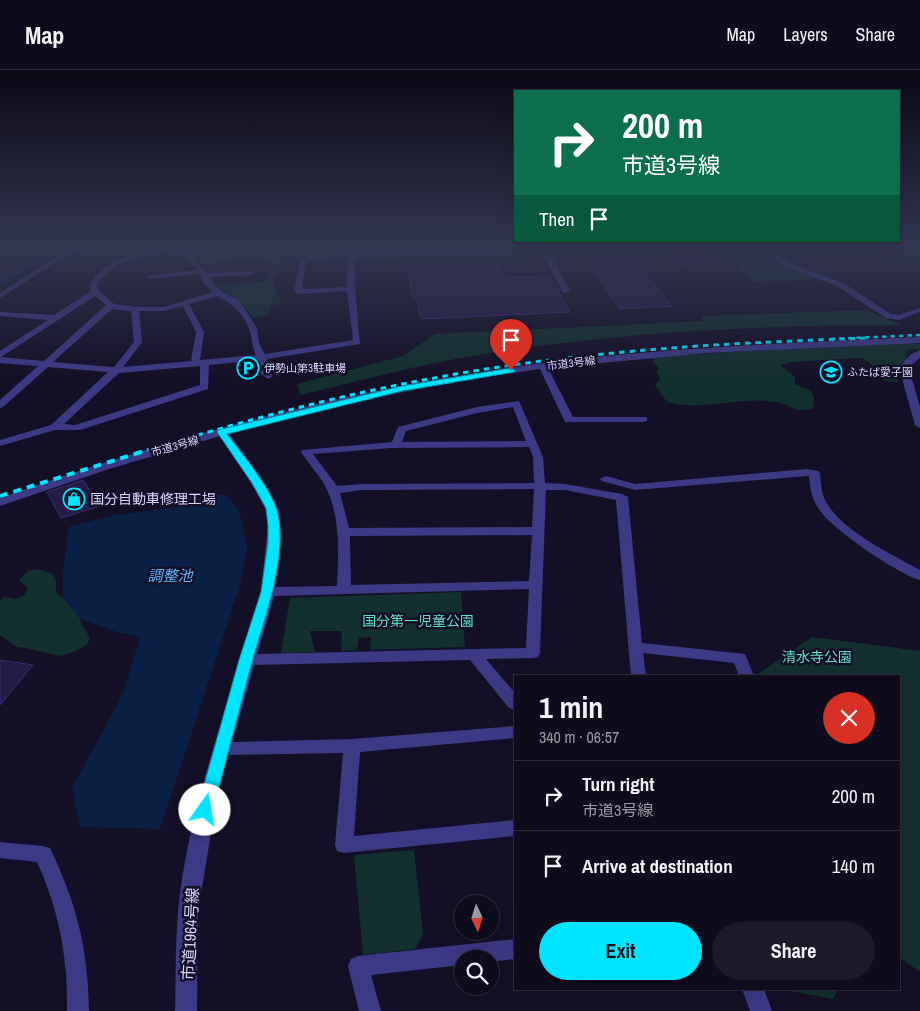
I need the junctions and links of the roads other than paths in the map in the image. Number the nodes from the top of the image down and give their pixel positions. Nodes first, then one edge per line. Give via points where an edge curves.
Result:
1 (95, 292) joint
2 (351, 292) edge
3 (852, 292) edge
4 (218, 293) joint
5 (185, 303) junction
6 (110, 306) junction
7 (135, 309) junction
8 (920, 310) edge
9 (0, 314) edge
10 (56, 318) junction
11 (920, 340) edge
12 (920, 353) edge
13 (0, 355) edge
14 (260, 356) junction
15 (0, 360) edge
16 (200, 363) junction
17 (47, 364) junction
18 (543, 366) junction
19 (116, 370) junction
20 (268, 376) dead end
21 (0, 405) edge
22 (643, 419) dead end
23 (920, 425) edge
24 (55, 427) junction
25 (222, 432) junction
26 (0, 443) edge
27 (396, 444) junction
28 (533, 444) junction
29 (606, 479) dead end
30 (540, 486) junction
31 (332, 490) junction
32 (0, 502) edge
33 (538, 530) junction
34 (345, 532) junction
35 (920, 576) edge
36 (536, 585) junction
37 (344, 589) junction
38 (268, 592) junction
39 (636, 647) junction
40 (473, 654) junction
41 (246, 660) junction
42 (638, 675) edge
43 (746, 675) edge
44 (514, 703) edge
45 (514, 732) edge
46 (352, 746) junction
47 (221, 749) junction
48 (514, 828) edge
49 (0, 850) edge
50 (514, 949) edge
51 (752, 990) edge
52 (78, 1011) edge
53 (186, 1011) edge
54 (370, 1011) edge
55 (761, 1011) edge

1 - 6 street
1 - 10 street
2 - 14 street via 357,342
3 - 8 street via 897,318
4 - 5 street
4 - 14 street via 236,302 253,328
5 - 7 street via 164,309
5 - 16 street via 200,332
6 - 7 street
6 - 17 street
7 - 19 street via 138,342
9 - 10 street
10 - 13 street
11 - 18 street, 市道3号線 via 672,353
12 - 23 street via 904,368
14 - 16 street
14 - 20 street
15 - 17 street
16 - 19 street
16 - 24 street via 205,387 76,428
17 - 19 street
17 - 21 street
18 - 22 street via 569,420
18 - 25 street, 市道3号線 via 402,388
19 - 24 street
24 - 26 street
25 - 32 street, 市道3号線
25 - 38 street, 市道1964号線 via 271,508 274,542
27 - 28 street
27 - 28 street via 402,429 516,403
27 - 31 street via 306,452
28 - 30 street via 538,456
29 - 35 street via 635,487 814,473 819,501 828,513 874,548
30 - 31 street
30 - 33 street
30 - 39 street via 622,497
31 - 34 street
33 - 34 street
33 - 36 street
34 - 37 street
36 - 37 street
36 - 40 street via 533,653
37 - 38 street
38 - 41 street, 市道1964号線
39 - 42 street
39 - 43 street via 740,658
40 - 41 street
40 - 44 street
41 - 47 street, 市道1964号線
45 - 46 street
46 - 47 street
46 - 48 street via 344,845
47 - 53 street, 市道1964号線 via 209,791 188,912
49 - 52 street via 43,854 49,866 68,919 77,967
50 - 54 street via 358,966
51 - 55 street

